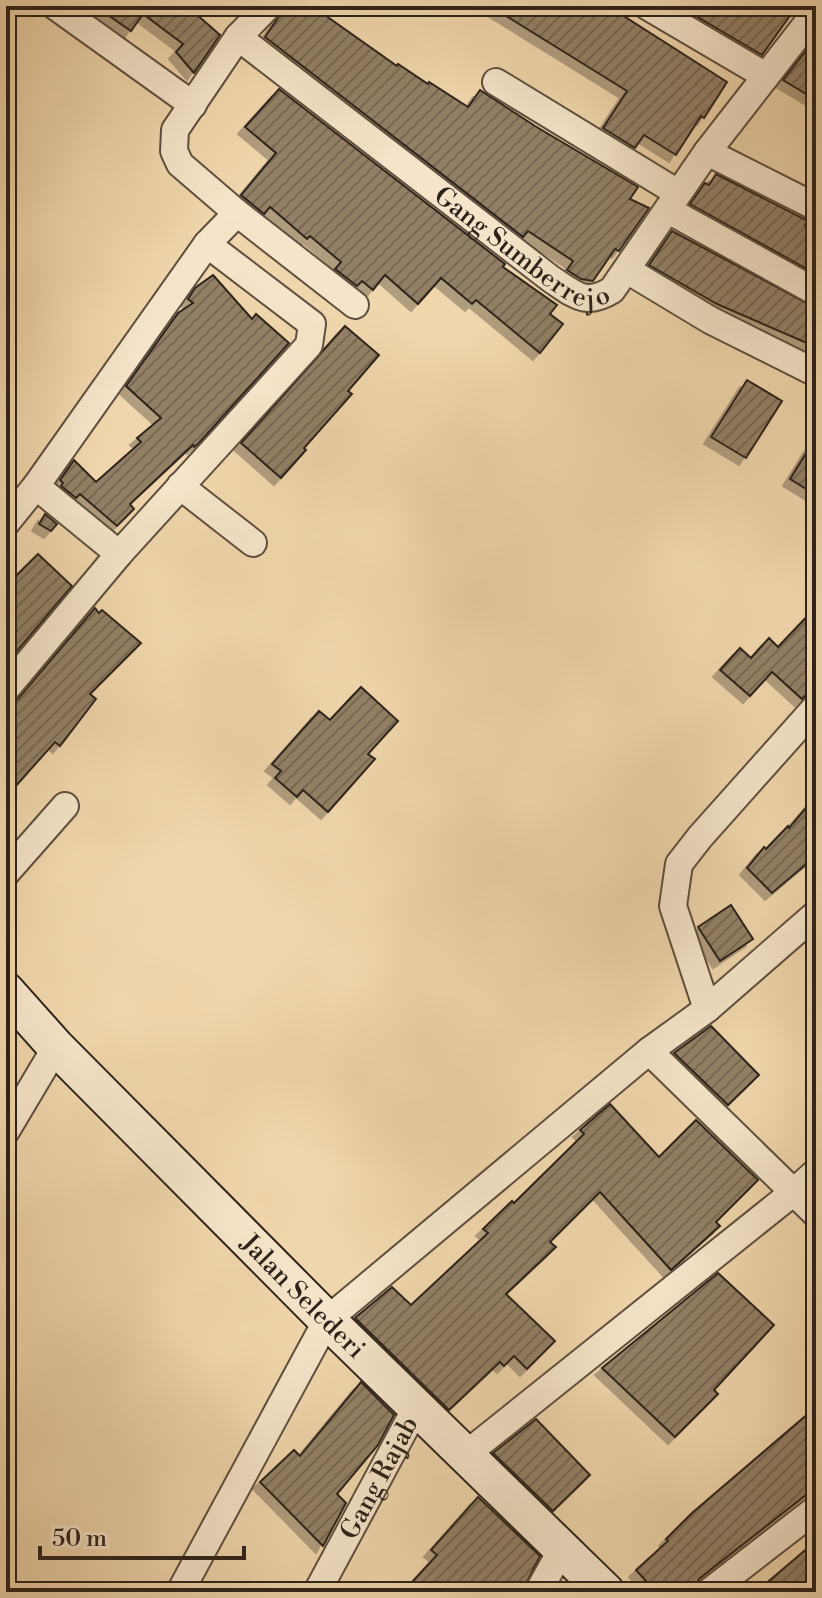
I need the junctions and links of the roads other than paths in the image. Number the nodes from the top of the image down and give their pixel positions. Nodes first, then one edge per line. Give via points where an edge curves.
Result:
1 (55, 6) edge
2 (268, 6) edge
3 (647, 6) edge
4 (815, 16) edge
5 (238, 37) junction
6 (766, 76) junction
7 (496, 82) dead end
8 (193, 105) junction
9 (707, 152) junction
10 (673, 201) junction
11 (816, 207) edge
12 (237, 213) junction
13 (207, 244) junction
14 (627, 270) junction
15 (816, 292) edge
16 (355, 305) dead end
17 (816, 373) edge
18 (36, 486) junction
19 (180, 486) junction
20 (6, 523) edge
21 (253, 543) dead end
22 (119, 554) junction
23 (6, 689) edge
24 (816, 707) edge
25 (65, 806) dead end
26 (6, 873) edge
27 (816, 914) edge
28 (6, 991) edge
29 (707, 1009) junction
30 (56, 1047) junction
31 (649, 1051) junction
32 (6, 1131) edge
33 (816, 1172) edge
34 (795, 1191) junction
35 (816, 1214) edge
36 (327, 1320) junction
37 (417, 1406) junction
38 (464, 1456) junction
39 (816, 1509) edge
40 (562, 1549) junction
41 (180, 1592) edge
42 (317, 1592) edge
43 (538, 1592) edge
44 (606, 1592) edge
45 (709, 1592) edge

1 - 8 street
2 - 5 street
3 - 6 street
4 - 6 street, Gang Sumberrejo
5 - 8 street
5 - 14 street, Gang Sumberrejo via 580,298 599,298
6 - 9 street, Gang Sumberrejo
7 - 10 street
8 - 12 street via 175,130 174,151 180,164
9 - 10 street, Gang Sumberrejo
9 - 11 street
10 - 14 street, Gang Sumberrejo
10 - 15 street
12 - 13 street
12 - 16 street
13 - 18 street
13 - 19 street via 303,315 312,324 312,336
14 - 17 street via 710,320
18 - 20 street
18 - 22 street
19 - 21 street
19 - 22 street
22 - 23 street
24 - 29 street via 679,864 673,906
25 - 26 street
27 - 29 street
28 - 30 street, Jalan Selederi
29 - 31 street
30 - 32 street
30 - 36 street, Jalan Selederi
31 - 34 street
31 - 36 street
33 - 34 street
34 - 35 street
34 - 38 street
36 - 37 street, Jalan Selederi
36 - 41 street
37 - 38 street, Jalan Selederi
37 - 42 street, Gang Rajab
38 - 40 street, Jalan Selederi
39 - 45 street
40 - 43 street
40 - 44 street, Jalan Selederi

